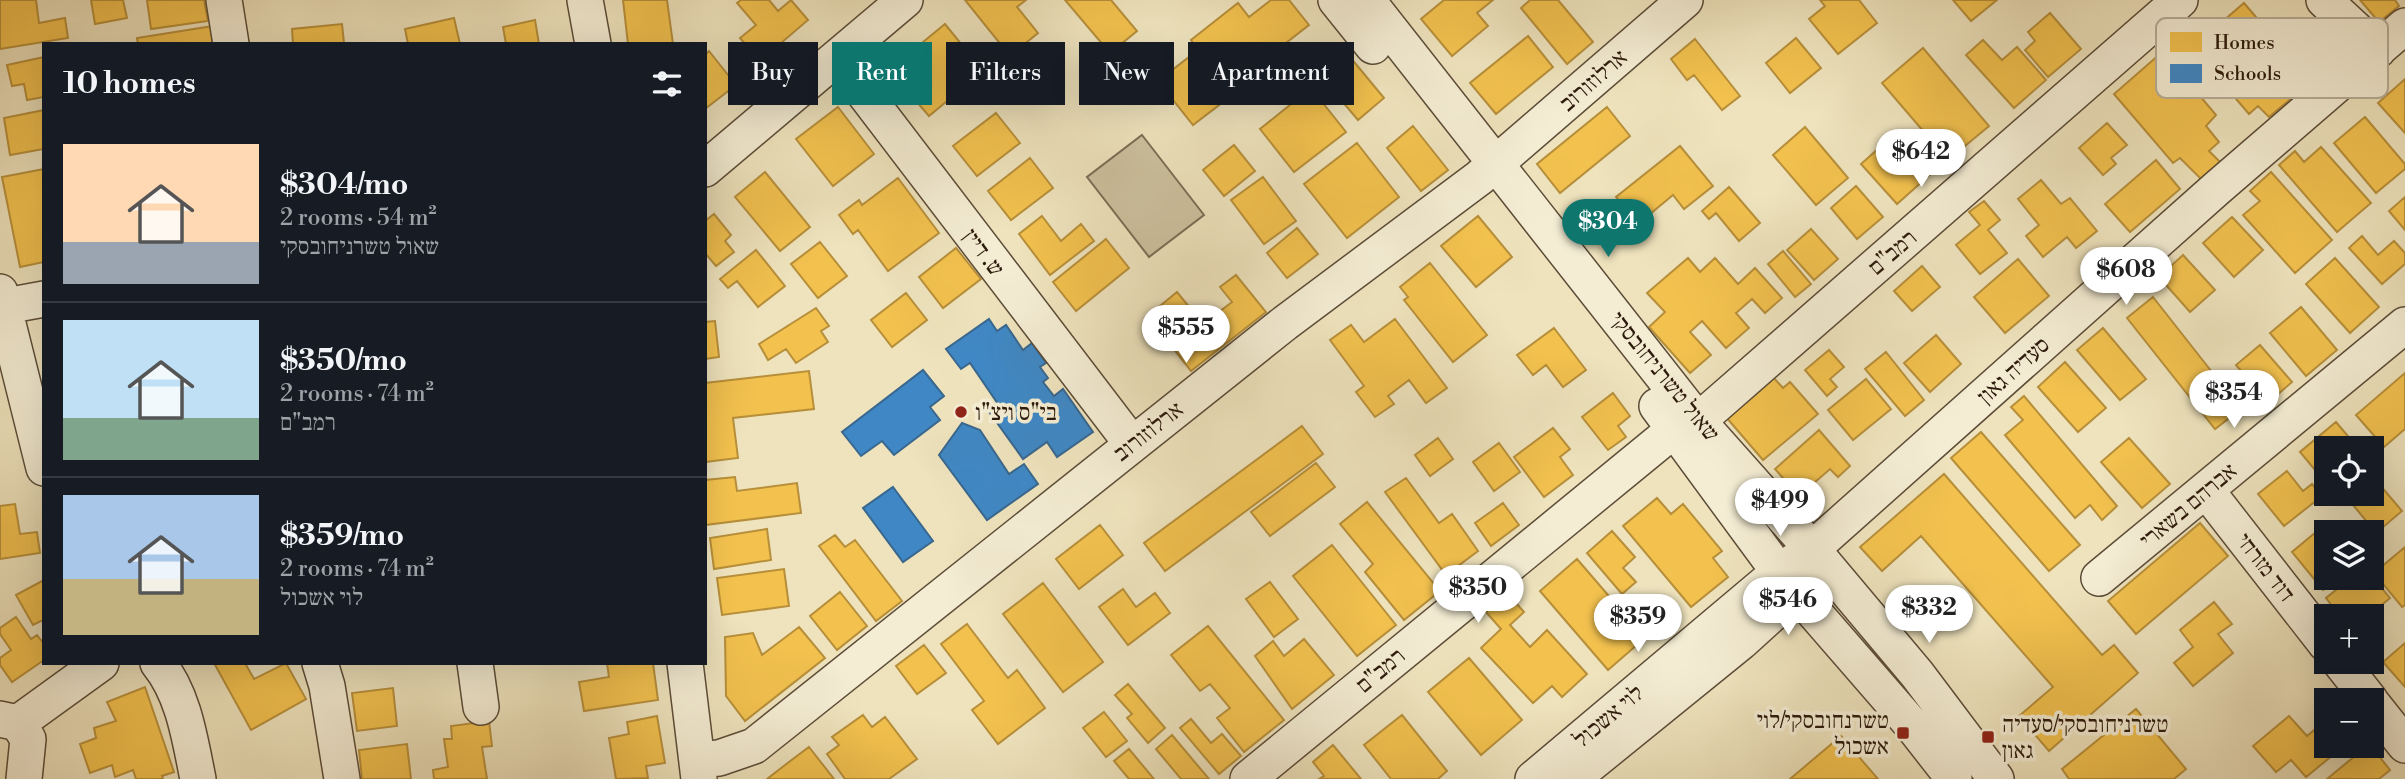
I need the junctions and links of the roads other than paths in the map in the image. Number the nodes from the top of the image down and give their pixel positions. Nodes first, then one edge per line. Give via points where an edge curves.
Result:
1 (224, 0) edge
2 (585, 0) edge
3 (905, 0) edge
4 (1336, 0) edge
5 (1367, 0) edge
6 (1685, 0) edge
7 (2180, 0) edge
8 (2324, 0) edge
9 (2159, 18) edge
10 (2343, 18) edge
11 (2156, 21) edge
12 (2405, 26) edge
13 (2388, 41) edge
14 (232, 42) edge
15 (593, 42) edge
16 (857, 42) edge
17 (832, 64) edge
18 (2322, 98) edge
19 (873, 105) edge
20 (707, 167) edge
21 (1488, 170) junction
22 (42, 299) edge
23 (1, 302) edge
24 (2405, 325) edge
25 (1687, 425) junction
26 (1132, 444) junction
27 (42, 460) edge
28 (2206, 490) junction
29 (1812, 549) junction
30 (2099, 579) dead end
31 (1788, 581) junction
32 (1825, 623) junction
33 (2314, 628) edge
34 (1741, 642) junction
35 (98, 665) edge
36 (159, 665) edge
37 (321, 665) edge
38 (475, 665) edge
39 (685, 665) edge
40 (2349, 674) edge
41 (2360, 688) edge
42 (481, 707) dead end
43 (2384, 719) edge
44 (9, 721) edge
45 (2405, 746) edge
46 (698, 769) edge
47 (24, 779) edge
48 (198, 779) edge
49 (342, 779) edge
50 (1248, 779) edge
51 (1533, 779) edge
52 (1572, 779) edge
53 (1954, 779) edge
54 (1996, 779) edge

1 - 14 street
2 - 15 street
3 - 16 street
4 - 21 street, שאול טשרניחובסקי
5 - 21 street, שאול טשרניחובסקי
6 - 21 street, ארלוזורוב
7 - 9 street, רמב"ם
8 - 10 street
11 - 25 street, רמב"ם
12 - 13 street, סעדיה גאון
17 - 20 street
18 - 29 street, סעדיה גאון
19 - 26 street, ש. דיין
21 - 25 street, שאול טשרניחובסקי
21 - 26 street, ארלוזורוב
22 - 23 street
23 - 27 street
24 - 28 street, אברהם בשארי
25 - 29 street, שאול טשרניחובסקי
25 - 31 street, שאול טשרניחובסקי
25 - 50 street, רמב"ם
26 - 46 street, ארלוזורוב via 754,746
28 - 30 street, אברהם בשארי
28 - 33 street, דוד מזרחי
29 - 31 street, לוי אשכול
29 - 54 street, שאול טשרניחובסקי via 1940,702
31 - 32 street, שאול טשרניחובסקי
31 - 34 street, לוי אשכול
31 - 51 street, לוי אשכול
32 - 34 street via 1776,627
32 - 53 street, שאול טשרניחובסקי
34 - 52 street, לוי אשכול
35 - 44 street
36 - 48 street via 181,707
37 - 49 street
38 - 42 street
39 - 46 street
40 - 41 street
43 - 45 street
44 - 47 street via 28,739

